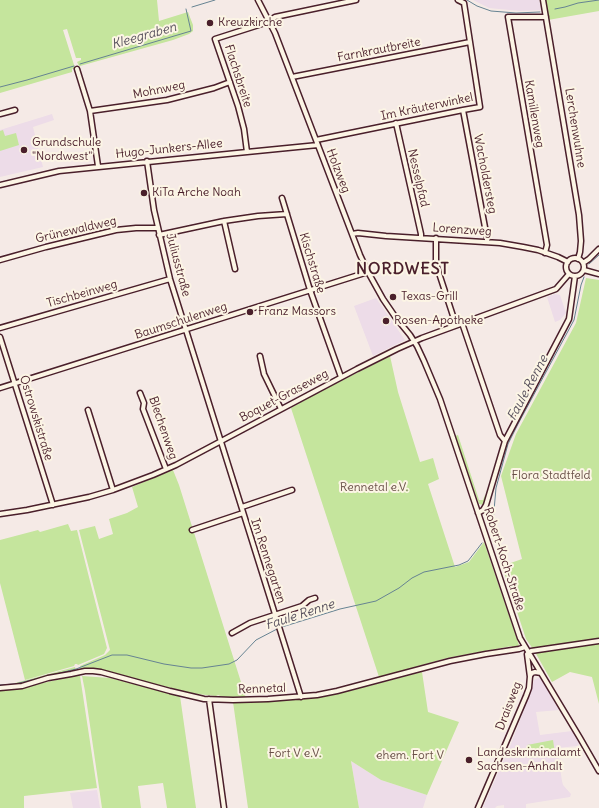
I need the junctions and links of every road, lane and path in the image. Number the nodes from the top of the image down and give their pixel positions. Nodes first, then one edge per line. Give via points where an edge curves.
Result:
1 (258, 0) edge
2 (356, 0) edge
3 (458, 0) edge
4 (543, 0) edge
5 (546, 17) junction
6 (269, 21) junction
7 (470, 42) junction
8 (77, 69) dead end
9 (292, 77) junction
10 (230, 82) junction
11 (15, 110) dead end
12 (463, 110) junction
13 (90, 111) junction
14 (0, 114) edge
15 (396, 123) junction
16 (316, 140) junction
17 (318, 146) junction
18 (247, 152) junction
19 (147, 162) junction
20 (98, 166) junction
21 (0, 184) edge
22 (282, 198) dead end
23 (287, 214) junction
24 (224, 222) junction
25 (158, 228) junction
26 (352, 234) junction
27 (160, 235) junction
28 (421, 238) junction
29 (436, 238) junction
30 (487, 242) junction
31 (599, 249) edge
32 (545, 253) junction
33 (578, 259) junction
34 (0, 260) edge
35 (568, 262) junction
36 (583, 263) junction
37 (235, 269) dead end
38 (584, 270) junction
39 (368, 272) junction
40 (569, 274) junction
41 (599, 274) edge
42 (575, 276) junction
43 (170, 279) junction
44 (310, 290) junction
45 (462, 323) junction
46 (456, 325) junction
47 (0, 328) edge
48 (186, 330) junction
49 (0, 337) edge
50 (414, 341) junction
51 (260, 356) dead end
52 (341, 377) junction
53 (15, 384) junction
54 (0, 388) edge
55 (140, 393) dead end
56 (281, 409) junction
57 (88, 410) dead end
58 (221, 441) junction
59 (505, 441) junction
60 (166, 469) junction
61 (113, 490) junction
62 (292, 490) dead end
63 (52, 505) junction
64 (242, 507) junction
65 (243, 513) junction
66 (0, 514) edge
67 (478, 514) junction
68 (192, 530) dead end
69 (315, 598) dead end
70 (275, 614) junction
71 (232, 633) dead end
72 (599, 641) edge
73 (525, 647) junction
74 (528, 652) junction
75 (542, 673) junction
76 (530, 678) junction
77 (0, 688) edge
78 (301, 697) junction
79 (209, 699) junction
80 (599, 771) edge
81 (224, 808) edge
82 (478, 808) edge

1 - 6 street, Holzweg
2 - 6 street via 275,17
3 - 7 street, Im Kräuterwinkel via 464,3
4 - 5 street, Lerchenwuhne
5 - 32 street, Kamillenweg via 508,17 547,245
5 - 33 street, Lerchenwuhne via 579,215 581,241
6 - 9 street, Holzweg
6 - 10 street, Flachsbreite via 215,39
7 - 9 street, Farnkrautbreite
7 - 12 street, Im Kräuterwinkel via 480,107
8 - 13 street
9 - 16 street, Holzweg
10 - 13 street, Mohnweg via 167,100
10 - 18 street, Flachsbreite via 244,129
11 - 14 street
12 - 15 street, Im Kräuterwinkel
12 - 30 street, Wacholdersteg
13 - 20 street
15 - 16 street, Im Kräuterwinkel
15 - 28 street, Nesselpfad
16 - 17 street, Holzweg
17 - 18 street, Hugo-Junkers-Allee
17 - 26 street, Holzweg
18 - 19 street, Hugo-Junkers-Allee
19 - 20 street, Hugo-Junkers-Allee
19 - 25 street, Juliusstraße
20 - 21 street, Hugo-Junkers-Allee via 59,170
22 - 23 street, Kischstraße
23 - 24 street
23 - 44 street, Kischstraße
24 - 27 street
24 - 37 street
25 - 27 street, Juliusstraße
25 - 34 street, Grünewaldweg via 116,230
26 - 28 street, Lorenzweg
26 - 39 street, Holzweg
27 - 43 street, Juliusstraße
28 - 29 street, Lorenzweg
29 - 30 street, Lorenzweg
29 - 46 street via 436,264
30 - 32 street, Lorenzweg
31 - 36 street
32 - 35 street, Lorenzweg
33 - 35 street
33 - 36 street
35 - 40 street via 566,268
36 - 38 street
38 - 41 street
38 - 42 street
39 - 44 street, Baumschulenweg
39 - 50 street, Holzweg via 389,309
40 - 42 street
40 - 45 street, Boquet-Graseweg via 552,291
42 - 59 street via 569,319
43 - 47 street, Tischbeinweg
43 - 48 street, Juliusstraße
44 - 48 street, Baumschulenweg
44 - 52 street, Kischstraße
45 - 46 street, Boquet-Graseweg
45 - 59 street via 500,436
46 - 50 street, Boquet-Graseweg
48 - 53 street, Baumschulenweg
48 - 58 street, Juliusstraße
49 - 53 street, Ostrowskistraße
50 - 52 street, Boquet-Graseweg
50 - 67 street, Robert-Koch-Straße via 440,398
51 - 56 street via 264,374
52 - 56 street, Boquet-Graseweg
53 - 54 street, Baumschulenweg
53 - 63 street, Ostrowskistraße
55 - 60 street, Blechenweg via 144,403 143,409
56 - 58 street, Boquet-Graseweg
57 - 61 street
58 - 60 street, Boquet-Graseweg
58 - 64 street, Im Rennegarten
59 - 67 street via 486,505
60 - 61 street, Boquet-Graseweg
61 - 63 street, Boquet-Graseweg
62 - 64 street, Im Rennegarten
63 - 66 street, Boquet-Graseweg
64 - 65 street, Im Rennegarten
65 - 68 street, Im Rennegarten
65 - 70 street, Im Rennegarten
67 - 73 street, Robert-Koch-Straße via 516,629
69 - 70 street, Im Rennegarten via 302,606
70 - 71 street, Im Rennegarten
70 - 78 street, Im Rennegarten
72 - 74 street
73 - 74 street, Robert-Koch-Straße
73 - 78 street, Rennetal via 450,661 338,691
74 - 75 street, Robert-Koch-Straße
74 - 76 street, Draisweg via 526,654
75 - 76 street, Draisweg via 534,672
75 - 80 street, Robert-Koch-Straße
76 - 82 street, Draisweg via 526,696
77 - 79 street, Rennetal via 93,671
78 - 79 street, Rennetal via 263,700
79 - 81 street

